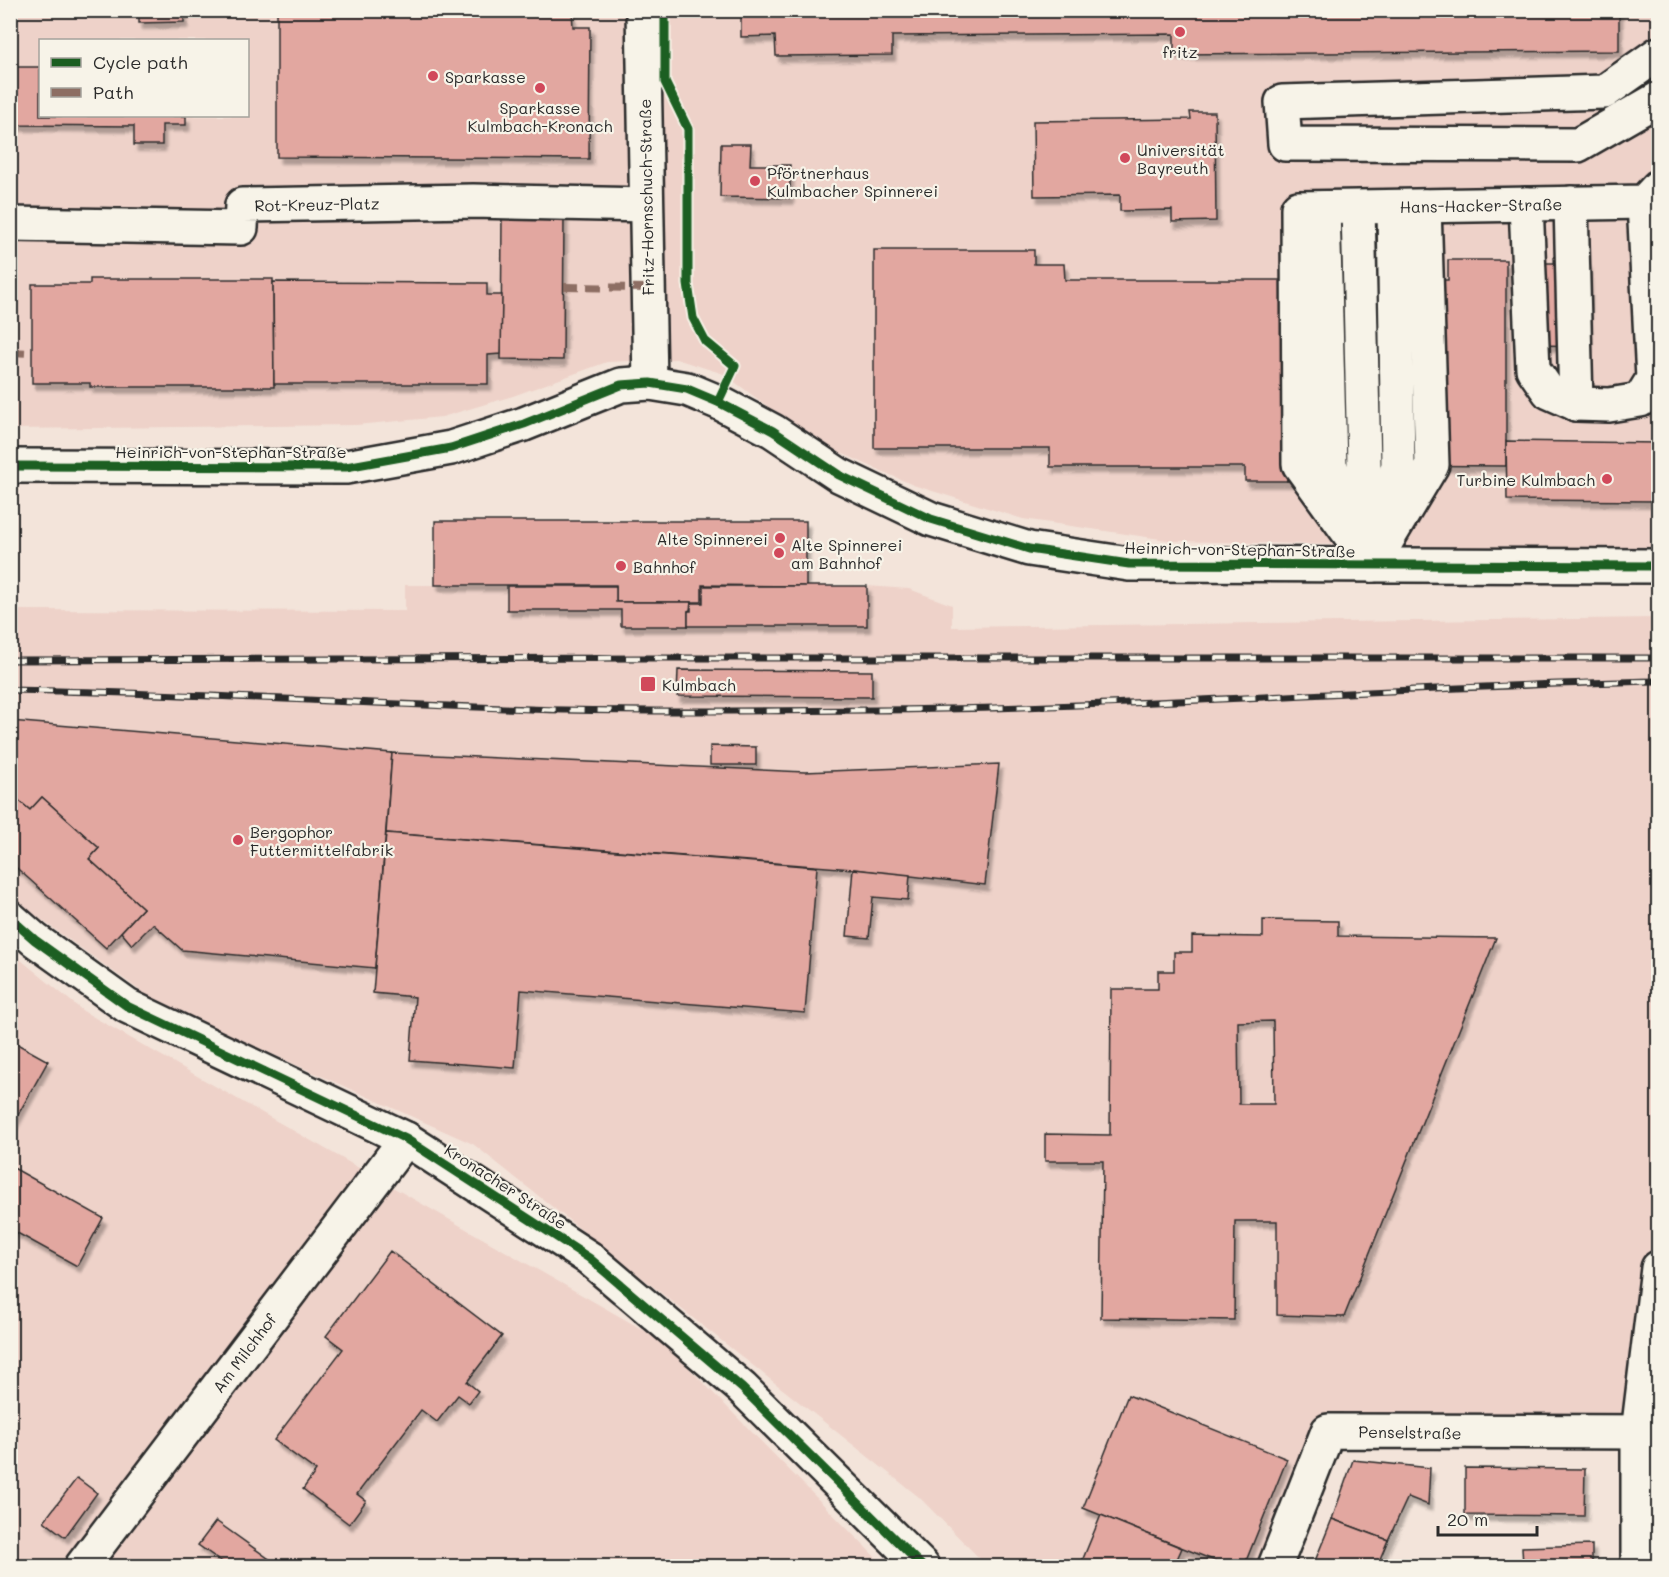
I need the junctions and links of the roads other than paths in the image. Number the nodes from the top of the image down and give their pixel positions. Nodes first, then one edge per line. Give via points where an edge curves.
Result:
1 (643, 10) edge
2 (1659, 54) edge
3 (1659, 99) edge
4 (1651, 195) edge
5 (1571, 203) junction
6 (1526, 204) junction
7 (646, 205) junction
8 (1409, 206) junction
9 (1358, 208) junction
10 (10, 224) edge
11 (650, 383) junction
12 (1576, 404) junction
13 (10, 466) edge
14 (1372, 565) junction
15 (1656, 566) edge
16 (10, 918) edge
17 (406, 1139) junction
18 (1659, 1268) edge
19 (1648, 1433) edge
20 (82, 1566) edge
21 (922, 1566) edge
22 (1275, 1566) edge
23 (1638, 1566) edge

1 - 7 street, Fritz-Hornschuch-Straße
2 - 3 street via 1604,92 1282,102 1285,144 1578,145
4 - 5 street, Hans-Hacker-Straße
4 - 12 street via 1653,379 1640,400 1610,405
5 - 6 street, Hans-Hacker-Straße
5 - 12 street
6 - 8 street, Hans-Hacker-Straße
6 - 12 street via 1533,369 1549,392
7 - 10 street, Rot-Kreuz-Platz via 473,201 242,205 241,228
7 - 11 street, Fritz-Hornschuch-Straße
8 - 9 street, Hans-Hacker-Straße
8 - 14 street via 1398,465
9 - 14 street via 1364,465
9 - 14 street, Hans-Hacker-Straße via 1311,208 1299,465
11 - 13 street, Heinrich-von-Stephan-Straße via 621,385 451,448 346,467
11 - 14 street, Heinrich-von-Stephan-Straße via 687,389 718,402 773,431 839,475 931,519 1029,549 1129,564
14 - 15 street, Heinrich-von-Stephan-Straße
16 - 17 street, Kronacher Straße via 34,940 128,1006
17 - 20 street, Am Milchhof
17 - 21 street, Kronacher Straße via 597,1265 742,1388
18 - 19 street
19 - 22 street, Penselstraße via 1328,1431
19 - 23 street

